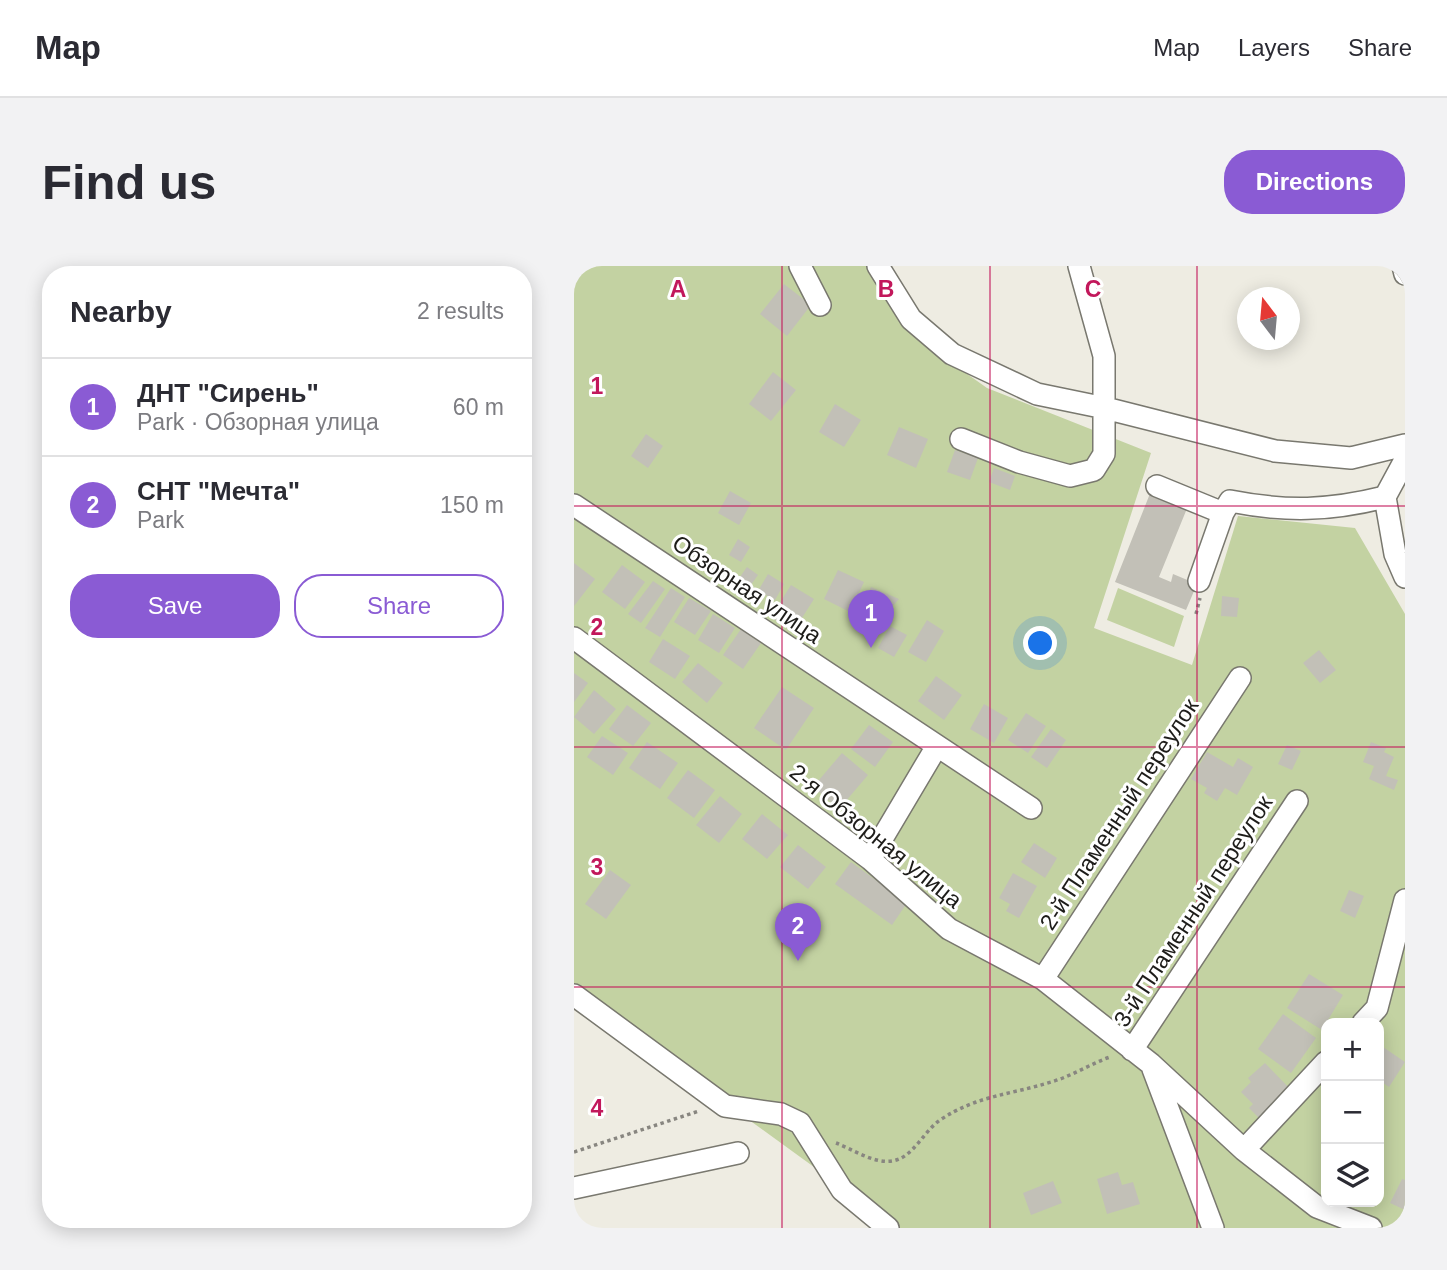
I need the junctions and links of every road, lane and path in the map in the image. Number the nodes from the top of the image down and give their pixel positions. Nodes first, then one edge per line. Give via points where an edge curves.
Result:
1 (800, 266) edge
2 (878, 266) edge
3 (1079, 266) edge
4 (1403, 266) edge
5 (1405, 274) edge
6 (820, 305) dead end
7 (1105, 408) junction
8 (961, 439) dead end
9 (1405, 445) edge
10 (1405, 460) edge
11 (1157, 486) dead end
12 (1385, 497) junction
13 (574, 505) edge
14 (1223, 513) junction
15 (1405, 577) edge
16 (1199, 581) dead end
17 (574, 638) edge
18 (1240, 678) dead end
19 (937, 746) junction
20 (1297, 801) dead end
21 (1031, 808) dead end
22 (870, 859) junction
23 (1405, 900) edge
24 (1042, 979) junction
25 (574, 995) edge
26 (1368, 1018) edge
27 (1132, 1050) junction
28 (1151, 1064) junction
29 (1321, 1067) edge
30 (724, 1105) junction
31 (833, 1142) dead end
32 (1244, 1150) junction
33 (574, 1152) edge
34 (738, 1153) dead end
35 (574, 1188) edge
36 (888, 1228) edge
37 (1213, 1228) edge
38 (1371, 1228) edge

1 - 6 street
2 - 7 street via 911,319 952,354 1037,394
3 - 7 street via 1104,356
4 - 5 street
7 - 8 street via 1104,454 1094,470 1070,476
7 - 9 street via 1275,451 1351,458
10 - 12 street
11 - 14 street
12 - 14 street via 1293,511 1230,501
12 - 15 street via 1395,554
13 - 19 street, Обзорная улица
14 - 16 street
17 - 22 street, 2-я Обзорная улица
18 - 24 street, 2-й Пламенный переулок
19 - 21 street, Обзорная улица
19 - 22 street
20 - 27 street, 3-й Пламенный переулок
22 - 24 street, 2-я Обзорная улица via 949,929
23 - 26 street via 1377,1008
24 - 27 street, 2-я Обзорная улица
25 - 30 street
27 - 28 street, 2-я Обзорная улица
27 - 31 path via 1049,1083 967,1104 937,1122 905,1157 880,1161
28 - 32 street, 2-я Обзорная улица
28 - 37 street
29 - 32 street
30 - 33 path
30 - 36 street via 781,1114 800,1123 842,1191
32 - 38 street, 2-я Обзорная улица via 1317,1207
34 - 35 street

